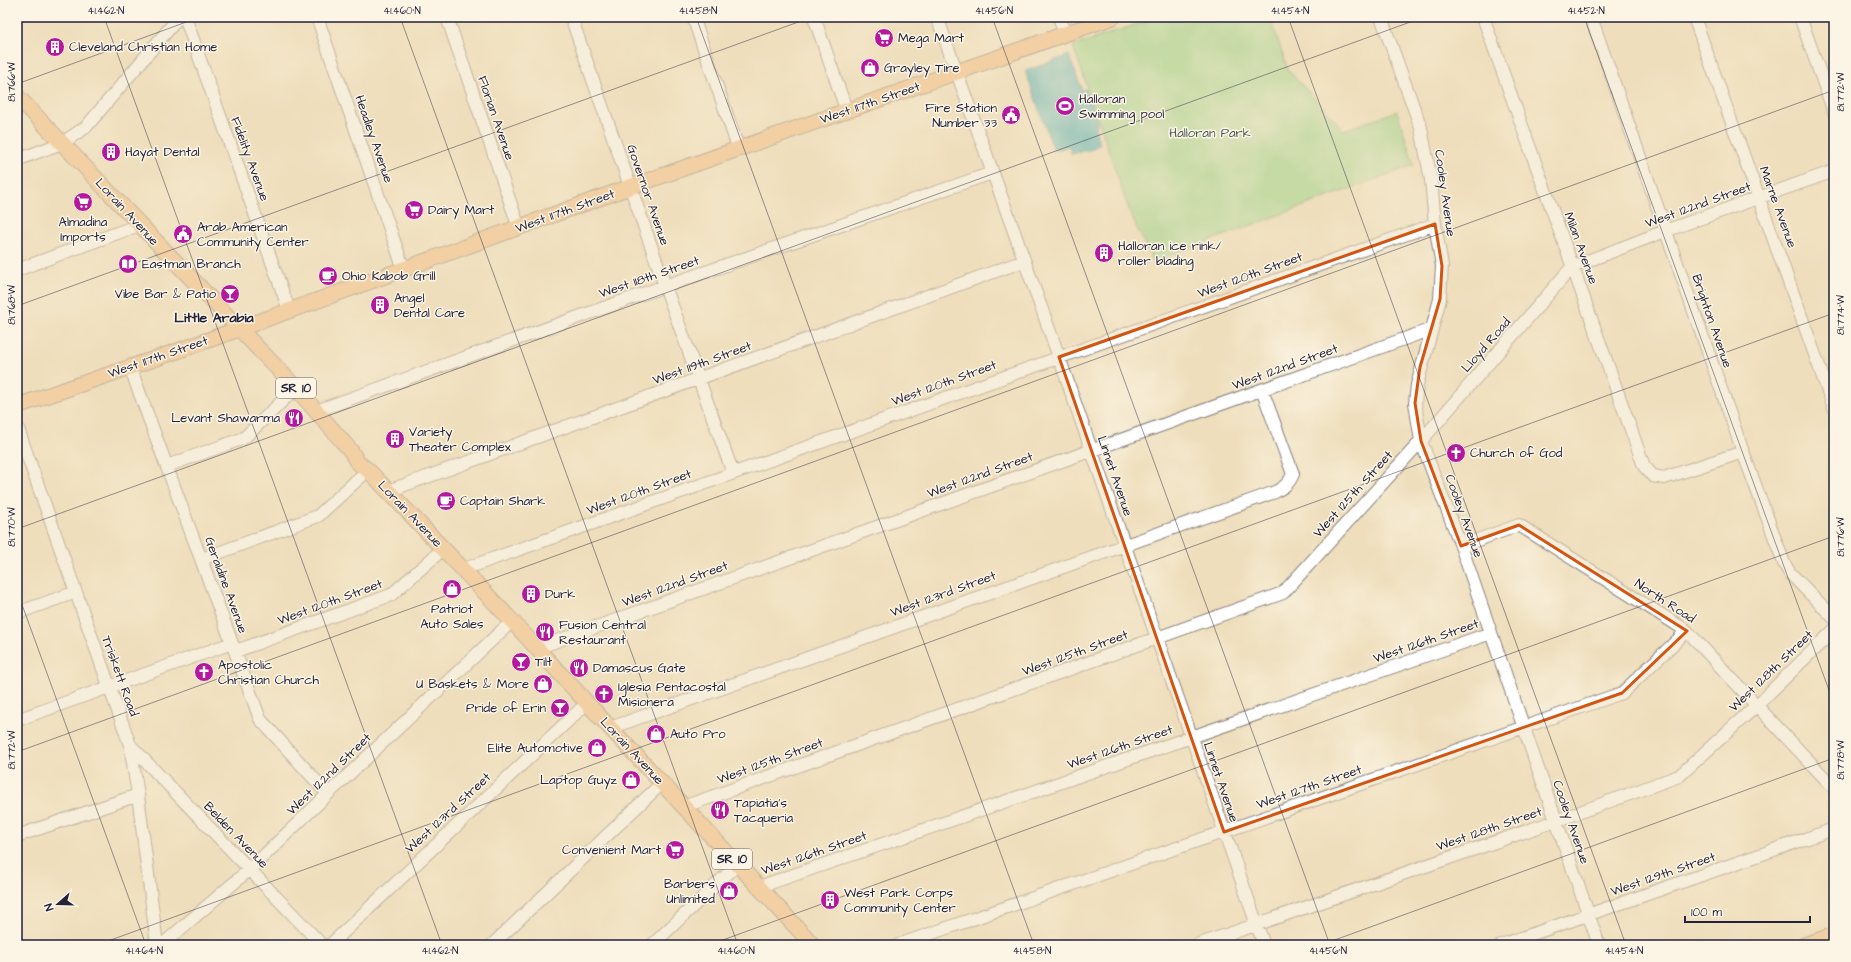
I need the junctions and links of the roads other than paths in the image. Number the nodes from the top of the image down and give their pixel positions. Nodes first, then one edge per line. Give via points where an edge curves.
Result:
1 (179, 17) edge
2 (185, 17) edge
3 (317, 17) edge
4 (447, 17) edge
5 (571, 17) edge
6 (693, 17) edge
7 (814, 17) edge
8 (937, 17) edge
9 (1059, 17) edge
10 (1113, 17) edge
11 (1381, 17) edge
12 (1483, 17) edge
13 (1591, 17) edge
14 (1694, 17) edge
15 (1800, 17) edge
16 (1065, 34) junction
17 (957, 73) junction
18 (17, 96) edge
19 (846, 112) junction
20 (1834, 112) edge
21 (62, 143) junction
22 (739, 150) junction
23 (17, 160) edge
24 (1834, 171) edge
25 (992, 173) junction
26 (630, 188) junction
27 (1760, 199) junction
28 (139, 224) junction
29 (1435, 224) junction
30 (518, 228) junction
31 (1665, 232) junction
32 (1024, 261) junction
33 (1572, 267) junction
34 (17, 270) edge
35 (404, 270) junction
36 (665, 286) junction
37 (289, 310) junction
38 (1432, 328) junction
39 (238, 329) junction
40 (1059, 357) junction
41 (130, 367) junction
42 (699, 379) junction
43 (296, 388) junction
44 (1262, 390) junction
45 (17, 406) edge
46 (1834, 408) edge
47 (316, 411) junction
48 (17, 426) edge
49 (1421, 441) junction
50 (1091, 451) junction
51 (1743, 452) junction
52 (167, 466) junction
53 (368, 470) junction
54 (733, 473) junction
55 (388, 491) junction
56 (1124, 545) junction
57 (1461, 546) junction
58 (443, 549) junction
59 (202, 559) junction
60 (464, 569) junction
61 (76, 592) junction
62 (17, 613) edge
63 (1834, 618) edge
64 (512, 621) junction
65 (1834, 630) edge
66 (1687, 631) junction
67 (1491, 633) junction
68 (1157, 639) junction
69 (234, 647) junction
70 (537, 648) junction
71 (109, 687) junction
72 (587, 703) junction
73 (1757, 705) junction
74 (17, 720) edge
75 (1524, 727) junction
76 (610, 728) junction
77 (1191, 737) junction
78 (130, 745) junction
79 (662, 783) junction
80 (1834, 788) edge
81 (328, 794) junction
82 (138, 795) junction
83 (683, 807) junction
84 (1556, 821) junction
85 (1834, 829) edge
86 (1224, 832) junction
87 (17, 836) edge
88 (737, 865) junction
89 (250, 869) junction
90 (759, 887) junction
91 (1588, 915) junction
92 (1256, 924) junction
93 (1834, 935) edge
94 (157, 945) edge
95 (162, 945) edge
96 (322, 945) edge
97 (330, 945) edge
98 (492, 945) edge
99 (652, 945) edge
100 (812, 945) edge
101 (898, 945) edge
102 (1197, 945) edge
103 (1264, 945) edge
104 (1501, 945) edge
105 (1599, 945) edge
106 (1804, 945) edge

1 - 21 street via 86,127
2 - 37 street, Fidelity Avenue
3 - 35 street, Headley Avenue
4 - 30 street, Florian Avenue
5 - 26 street, Governor Avenue
6 - 22 street
7 - 19 street
8 - 17 street, Linnet Avenue
9 - 16 street
10 - 16 main road, West 117th Street
11 - 29 street, Cooley Avenue via 1421,128 1431,180
12 - 33 street, Milan Avenue
13 - 31 street, Brighton Avenue
14 - 27 street, Marne Avenue
15 - 20 street
16 - 17 main road, West 117th Street
17 - 19 main road, West 117th Street
17 - 25 street, Linnet Avenue
18 - 21 main road, Lorain Avenue / SR 10
19 - 22 main road, West 117th Street
21 - 23 street
21 - 28 main road, Lorain Avenue / SR 10
22 - 26 main road, West 117th Street
24 - 27 street, West 122nd Street
25 - 32 street, Linnet Avenue
25 - 36 street, West 118th Street
26 - 30 main road, West 117th Street
26 - 36 street, Governor Avenue
27 - 31 street, West 122nd Street
27 - 46 street, Marne Avenue
28 - 34 street
28 - 39 main road, Lorain Avenue / SR 10
29 - 38 street, Cooley Avenue via 1442,266 1440,299
29 - 40 street, West 120th Street
30 - 35 main road, West 117th Street
31 - 33 street, West 122nd Street
31 - 51 street, Brighton Avenue
32 - 40 street, Linnet Avenue
32 - 42 street, West 119th Street
33 - 49 street, Lloyd Road
33 - 51 street, Milan Avenue via 1644,466 1653,476 1664,478
35 - 37 main road, West 117th Street
36 - 42 street, Governor Avenue
36 - 47 street, West 118th Street
37 - 39 main road, West 117th Street
38 - 44 street, West 122nd Street
38 - 49 street, Cooley Avenue via 1420,367 1415,403
39 - 41 main road, West 117th Street
39 - 43 main road, Lorain Avenue / SR 10
40 - 50 street, Linnet Avenue
40 - 54 street, West 120th Street
41 - 45 main road, West 117th Street
41 - 52 street, Geraldine Avenue
42 - 54 street, Governor Avenue
42 - 55 street, West 119th Street
43 - 47 main road, Lorain Avenue / SR 10
43 - 52 street via 244,438
44 - 50 street, West 122nd Street
44 - 56 street, West 123rd Street via 1293,474 1290,482 1275,492
47 - 53 main road, Lorain Avenue / SR 10 via 351,451 357,462
48 - 61 street, Triskett Road
49 - 57 street, Cooley Avenue
49 - 68 street, West 125th Street via 1283,593
50 - 56 street, Linnet Avenue
50 - 70 street, West 122nd Street
51 - 63 street, Brighton Avenue via 1784,563 1789,572
52 - 59 street, Geraldine Avenue
53 - 55 main road, Lorain Avenue / SR 10
53 - 59 street via 318,516
54 - 60 street, West 120th Street
55 - 58 main road, Lorain Avenue / SR 10
56 - 68 street, Linnet Avenue
56 - 76 street, West 123rd Street
57 - 66 street, North Road via 1519,525
57 - 67 street, Cooley Avenue
58 - 60 main road, Lorain Avenue / SR 10
58 - 69 street, West 120th Street via 391,595
59 - 69 street, Geraldine Avenue
60 - 64 main road, Lorain Avenue / SR 10
61 - 62 street
61 - 71 street, Triskett Road
64 - 70 main road, Lorain Avenue / SR 10
64 - 81 street, West 122nd Street
65 - 73 street, West 128th Street
66 - 73 street, North Road
66 - 75 street, West 127th Street via 1622,693
67 - 75 street, Cooley Avenue
67 - 77 street, West 126th Street
68 - 77 street, Linnet Avenue
68 - 83 street, West 125th Street
69 - 71 street, West 120th Street
69 - 81 street, Geraldine Avenue via 260,719
70 - 72 main road, Lorain Avenue / SR 10
71 - 74 street, West 120th Street
71 - 78 street, Triskett Road
72 - 76 main road, Lorain Avenue / SR 10
72 - 97 street, West 123rd Street
73 - 80 street, North Road
73 - 84 street, West 128th Street via 1679,776
75 - 84 street, Cooley Avenue
75 - 86 street, West 127th Street
76 - 79 main road, Lorain Avenue / SR 10
77 - 86 street, Linnet Avenue
77 - 90 street, West 126th Street
78 - 82 street, Triskett Road
78 - 89 street, Belden Avenue
79 - 83 main road, Lorain Avenue / SR 10
79 - 98 street
81 - 89 street, West 122nd Street
82 - 87 street
82 - 94 street, Triskett Road
83 - 88 main road, Lorain Avenue / SR 10
84 - 91 street, Cooley Avenue
84 - 92 street, West 128th Street
85 - 91 street, West 129th Street
86 - 92 street, Linnet Avenue
86 - 101 street, West 127th Street
88 - 90 main road, Lorain Avenue / SR 10
88 - 99 street
89 - 95 street, West 122nd Street
89 - 96 street, Belden Avenue
90 - 100 main road, Lorain Avenue / SR 10
91 - 104 street, West 129th Street
91 - 105 street, Cooley Avenue
92 - 102 street, West 128th Street
92 - 103 street, Linnet Avenue
93 - 106 main road

